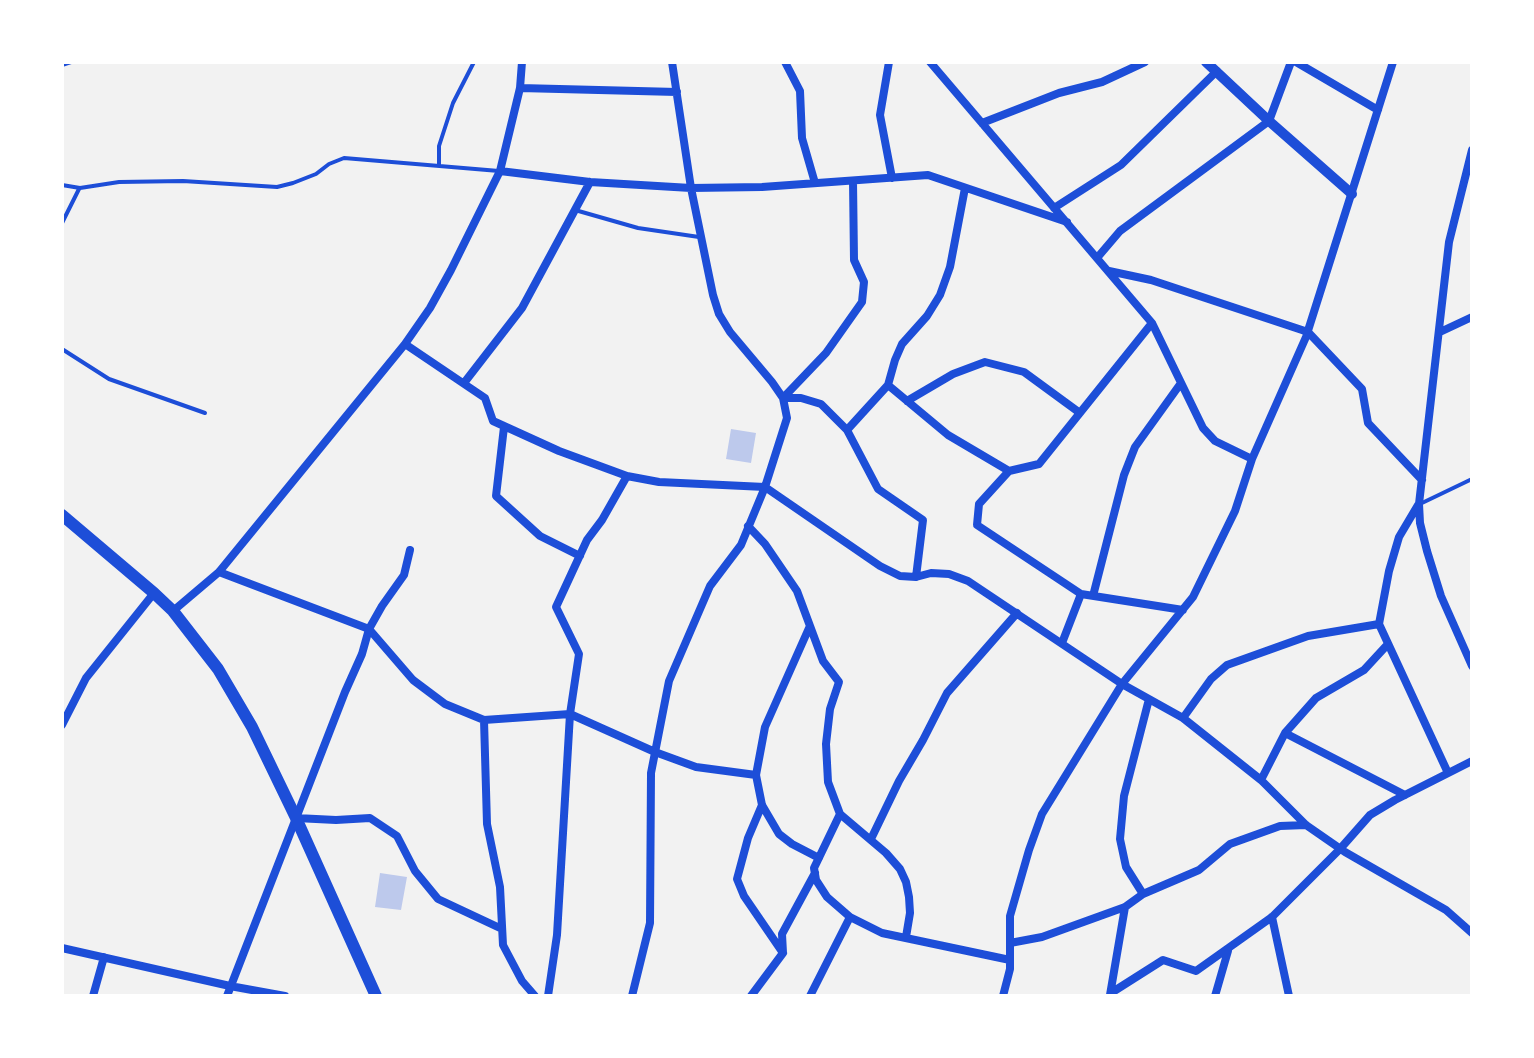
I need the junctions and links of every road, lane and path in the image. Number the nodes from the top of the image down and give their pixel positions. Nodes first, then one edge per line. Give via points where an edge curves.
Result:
1 (71, 62) edge
2 (474, 62) edge
3 (522, 62) edge
4 (672, 62) edge
5 (785, 62) edge
6 (889, 62) edge
7 (930, 62) edge
8 (1145, 62) edge
9 (1206, 62) edge
10 (1294, 62) edge
11 (1393, 62) edge
12 (62, 65) edge
13 (1217, 71) junction
14 (520, 88) junction
15 (677, 92) junction
16 (1378, 110) junction
17 (1269, 121) junction
18 (982, 123) junction
19 (1472, 150) edge
20 (439, 166) junction
21 (500, 171) junction
22 (892, 178) junction
23 (853, 181) junction
24 (590, 182) junction
25 (815, 183) junction
26 (62, 185) edge
27 (80, 188) junction
28 (691, 188) junction
29 (965, 188) junction
30 (1352, 194) junction
31 (1054, 208) junction
32 (575, 210) junction
33 (1067, 222) junction
34 (62, 223) edge
35 (701, 237) junction
36 (1097, 258) junction
37 (1108, 271) junction
38 (1472, 317) edge
39 (1152, 323) junction
40 (1308, 332) junction
41 (1440, 332) junction
42 (405, 344) junction
43 (62, 349) edge
44 (464, 383) junction
45 (1181, 383) junction
46 (888, 385) junction
47 (783, 398) junction
48 (907, 401) junction
49 (205, 413) dead end
50 (1080, 413) junction
51 (504, 427) junction
52 (847, 430) junction
53 (1252, 459) junction
54 (1009, 471) junction
55 (627, 476) junction
56 (1472, 479) edge
57 (1422, 480) junction
58 (765, 487) junction
59 (1419, 504) junction
60 (62, 515) edge
61 (748, 526) junction
62 (410, 550) dead end
63 (580, 556) junction
64 (219, 572) junction
65 (916, 577) junction
66 (154, 593) junction
67 (1081, 594) junction
68 (1093, 596) junction
69 (1183, 610) junction
70 (173, 611) junction
71 (1017, 613) junction
72 (1379, 624) junction
73 (809, 628) junction
74 (369, 629) junction
75 (1062, 643) junction
76 (1388, 644) junction
77 (1472, 666) edge
78 (1122, 684) junction
79 (1149, 699) junction
80 (570, 714) junction
81 (1183, 718) junction
82 (484, 720) junction
83 (62, 725) edge
84 (1285, 733) junction
85 (655, 752) junction
86 (1472, 761) edge
87 (1448, 773) junction
88 (756, 775) junction
89 (1261, 780) junction
90 (1405, 795) junction
91 (762, 805) junction
92 (840, 814) junction
93 (296, 818) junction
94 (1306, 825) junction
95 (871, 839) junction
96 (1340, 849) junction
97 (819, 858) junction
98 (815, 873) junction
99 (1143, 894) junction
100 (1125, 907) junction
101 (850, 917) junction
102 (1272, 917) junction
103 (502, 929) junction
104 (1472, 933) edge
105 (906, 937) junction
106 (1010, 943) junction
107 (62, 948) edge
108 (1228, 950) junction
109 (783, 953) junction
110 (104, 957) junction
111 (1010, 960) junction
112 (230, 986) junction
113 (1110, 994) edge
114 (271, 995) edge
115 (551, 995) edge
116 (93, 996) edge
117 (227, 996) edge
118 (285, 996) edge
119 (376, 996) edge
120 (535, 996) edge
121 (632, 996) edge
122 (751, 996) edge
123 (810, 996) edge
124 (1003, 996) edge
125 (1215, 996) edge
126 (1289, 996) edge

1 - 12 lane
2 - 20 lane via 453,103 439,146
3 - 14 street
4 - 15 street
5 - 25 street via 800,91 802,138
6 - 22 street via 880,115
7 - 18 street
8 - 18 street
9 - 13 street
10 - 16 street
10 - 17 street
11 - 16 street
13 - 17 street
13 - 31 street via 1121,165
14 - 15 street
14 - 21 street
15 - 28 street
16 - 30 street
17 - 30 street
17 - 36 street via 1120,231
18 - 31 street
19 - 41 street via 1449,242
20 - 21 lane
20 - 27 lane via 344,158 277,187 183,181
21 - 24 street
21 - 42 street via 451,270
22 - 23 street
22 - 29 street via 928,175
23 - 25 street
23 - 47 street via 854,260 864,282 862,302 826,353
24 - 28 street
24 - 32 street
25 - 28 street
26 - 27 lane
27 - 34 lane
28 - 35 street
29 - 33 street
29 - 46 street via 940,295 902,344
30 - 40 street
31 - 33 street
32 - 35 lane via 638,228
32 - 44 street via 522,308
33 - 36 street
35 - 47 street via 719,314
36 - 37 street
37 - 39 street
37 - 40 street
38 - 41 street
39 - 45 street
39 - 50 street
40 - 53 street
40 - 57 street via 1362,389 1368,423
41 - 57 street
42 - 44 street
42 - 64 street
43 - 49 lane via 109,379
44 - 51 street via 485,398 493,421
45 - 53 street via 1215,441
45 - 68 street via 1135,447
46 - 48 street
46 - 52 street
47 - 52 street via 821,404
47 - 58 street via 787,418
48 - 50 street via 985,362 1024,372
48 - 54 street via 948,435
50 - 54 street via 1039,464
51 - 55 street
51 - 63 street via 496,496 540,536
52 - 65 street via 878,489 923,520
53 - 69 street via 1235,511
54 - 67 street via 979,504 977,525
55 - 58 street
55 - 63 street
56 - 59 lane
57 - 59 street
58 - 61 street
58 - 65 street via 880,566
59 - 72 street via 1399,537
59 - 77 street via 1431,566
60 - 66 main road
61 - 73 street via 797,591
61 - 85 street via 741,545 710,586 669,681
62 - 74 street via 404,575
63 - 80 street via 556,607 579,654
64 - 70 street
64 - 74 street
65 - 71 street via 949,574
66 - 70 main road
66 - 83 street via 86,678
67 - 68 street
67 - 75 street
68 - 69 street
69 - 78 street
70 - 93 main road via 230,689
71 - 75 street
71 - 95 street via 947,693
72 - 76 street
72 - 81 street via 1308,636 1227,665
73 - 88 street via 765,727
73 - 92 street via 839,682 826,744 828,782
74 - 82 street via 413,680 445,704
74 - 93 street
75 - 78 street
76 - 84 street via 1364,670 1316,698
76 - 87 street
78 - 79 street
78 - 106 street via 1042,814 1010,916
79 - 81 street
79 - 99 street via 1124,796 1120,839 1126,867
80 - 82 street
80 - 85 street
80 - 115 street
81 - 89 street
82 - 103 street via 487,824
84 - 89 street
84 - 90 street
85 - 88 street via 696,767
85 - 121 street via 650,923
86 - 87 street
87 - 90 street
88 - 91 street
89 - 94 street
90 - 96 street via 1370,815
91 - 97 street via 779,834
91 - 109 street via 737,879
92 - 95 street
92 - 97 street
93 - 103 street via 370,818 397,836 415,871 438,899
93 - 112 street
93 - 119 main road
94 - 96 street
94 - 99 street via 1280,826 1230,844 1199,870
95 - 105 street via 906,882
96 - 102 street
96 - 104 street via 1446,910
97 - 98 street
98 - 101 street via 827,897
98 - 109 street via 782,934
99 - 100 street
100 - 106 street
100 - 113 street
101 - 105 street via 882,933
101 - 123 street
102 - 108 street
102 - 126 street
103 - 120 street via 503,945
105 - 111 street
106 - 111 street
107 - 110 street
108 - 113 street via 1196,971 1163,960
108 - 125 street
109 - 122 street
110 - 112 street
110 - 116 street
111 - 124 street
112 - 114 street
112 - 117 street
114 - 118 street

